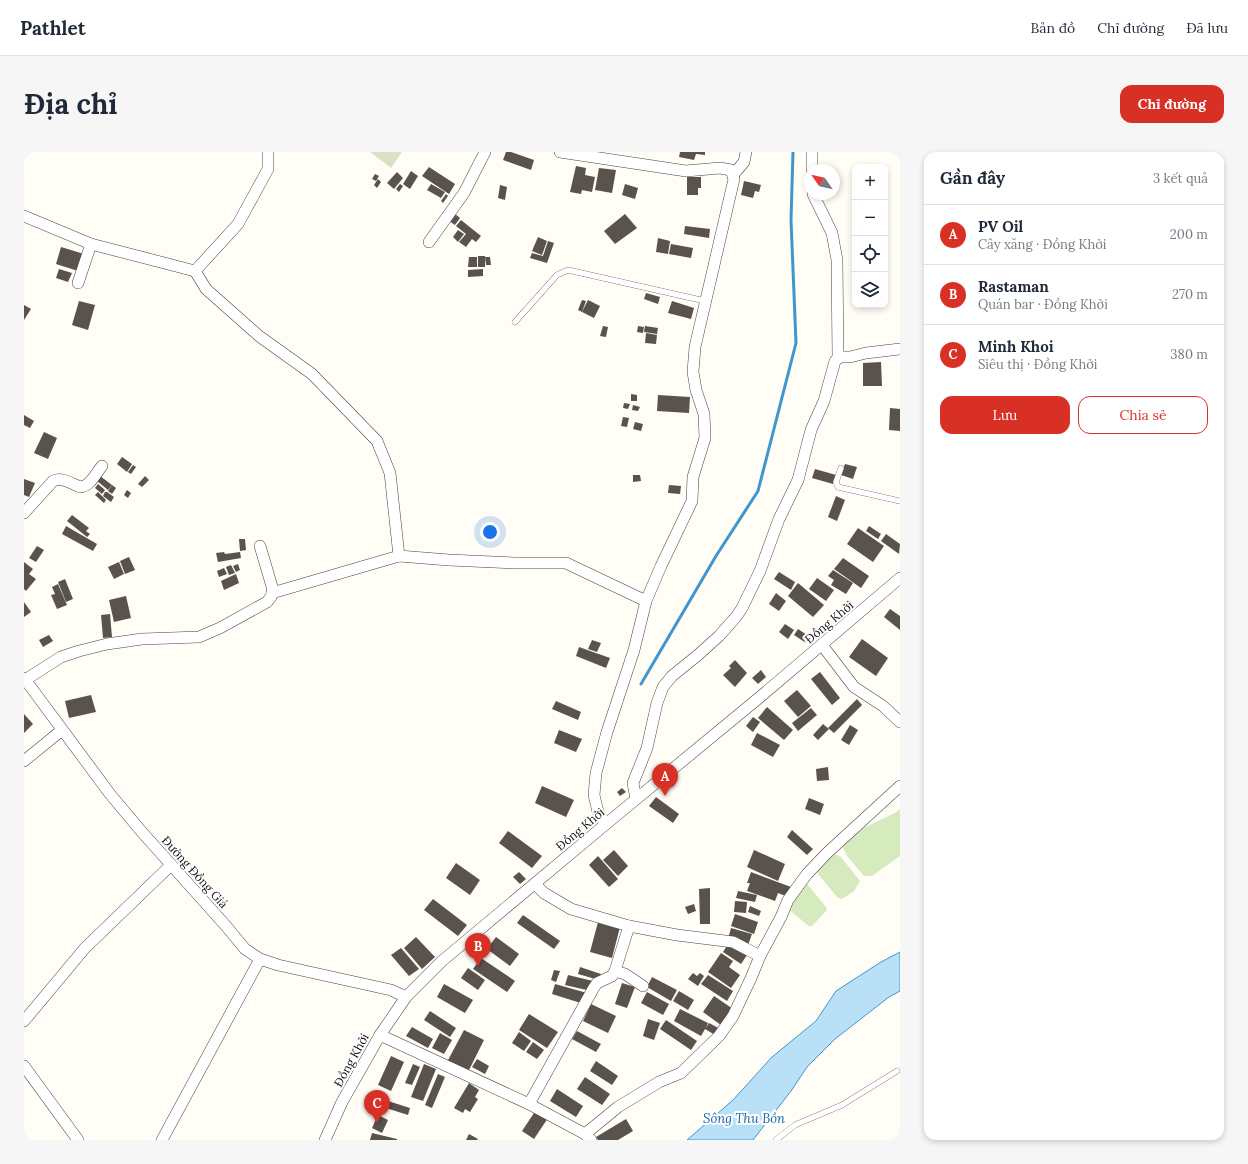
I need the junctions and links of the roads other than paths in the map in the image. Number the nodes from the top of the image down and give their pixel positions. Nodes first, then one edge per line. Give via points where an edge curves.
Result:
1 (268, 152) edge
2 (485, 152) edge
3 (560, 152) edge
4 (746, 152) edge
5 (812, 152) edge
6 (812, 164) edge
7 (733, 175) junction
8 (816, 200) edge
9 (24, 216) edge
10 (429, 242) dead end
11 (91, 244) junction
12 (195, 271) junction
13 (78, 284) dead end
14 (705, 301) junction
15 (514, 322) dead end
16 (900, 349) edge
17 (838, 357) junction
18 (102, 466) dead end
19 (840, 468) dead end
20 (900, 501) edge
21 (24, 513) edge
22 (260, 546) dead end
23 (399, 556) junction
24 (900, 578) edge
25 (272, 593) junction
26 (646, 601) junction
27 (822, 645) junction
28 (25, 679) edge
29 (900, 722) edge
30 (62, 730) junction
31 (24, 761) edge
32 (900, 786) edge
33 (636, 799) junction
34 (606, 824) junction
35 (171, 865) junction
36 (535, 884) junction
37 (629, 926) junction
38 (760, 956) junction
39 (260, 959) junction
40 (615, 971) junction
41 (643, 986) dead end
42 (406, 997) junction
43 (24, 1021) edge
44 (380, 1034) junction
45 (24, 1066) edge
46 (897, 1071) dead end
47 (529, 1104) junction
48 (588, 1137) edge
49 (78, 1140) edge
50 (162, 1140) edge
51 (325, 1140) edge
52 (776, 1140) edge

1 - 12 street via 268,169 238,224
2 - 10 street via 464,193
3 - 7 street via 686,171 720,168 731,170
4 - 7 street via 744,162
5 - 6 street
7 - 14 street via 732,192
8 - 17 street via 832,233 837,260
9 - 11 street
11 - 12 street
11 - 13 street
12 - 23 street via 206,289 259,336 312,374 377,441 390,473
14 - 15 lane via 568,270 557,275
14 - 26 street via 695,347 693,372 704,414 705,438 693,477 692,501
16 - 17 street
17 - 33 street via 812,430 798,480 779,519 746,602 726,629 663,687 647,748 633,783
18 - 21 street via 83,487 61,479 53,481
19 - 20 lane via 836,482 838,487
22 - 25 street
23 - 25 street
23 - 26 street via 508,563 566,563
24 - 27 street, Đồng Khởi
25 - 28 street via 267,602 199,637 142,639 107,644 61,657
26 - 34 street via 634,650 596,773 594,795 598,812
27 - 29 street via 854,687 883,706
27 - 33 street, Đồng Khởi
28 - 30 street, Đường Đồng Giá
30 - 31 street
30 - 35 street, Đường Đồng Giá via 110,794
32 - 38 street via 807,874 788,900 782,917
33 - 34 street, Đồng Khởi
34 - 36 street, Đồng Khởi
35 - 39 street, Đường Đồng Giá via 245,949
35 - 43 street via 85,948
36 - 37 street via 544,893 571,909
36 - 42 street, Đồng Khởi via 442,961
37 - 38 street via 734,942
37 - 40 street
38 - 48 street via 732,1016 719,1036 681,1073 659,1082 618,1107
39 - 42 street, Đường Đồng Giá via 391,990
39 - 50 street
40 - 41 street via 625,974
40 - 47 street via 612,976 597,983 593,988
42 - 44 street, Đồng Khởi
44 - 47 street
44 - 51 street, Đồng Khởi via 342,1102
45 - 49 street
46 - 52 lane via 842,1105 795,1125
47 - 48 street

